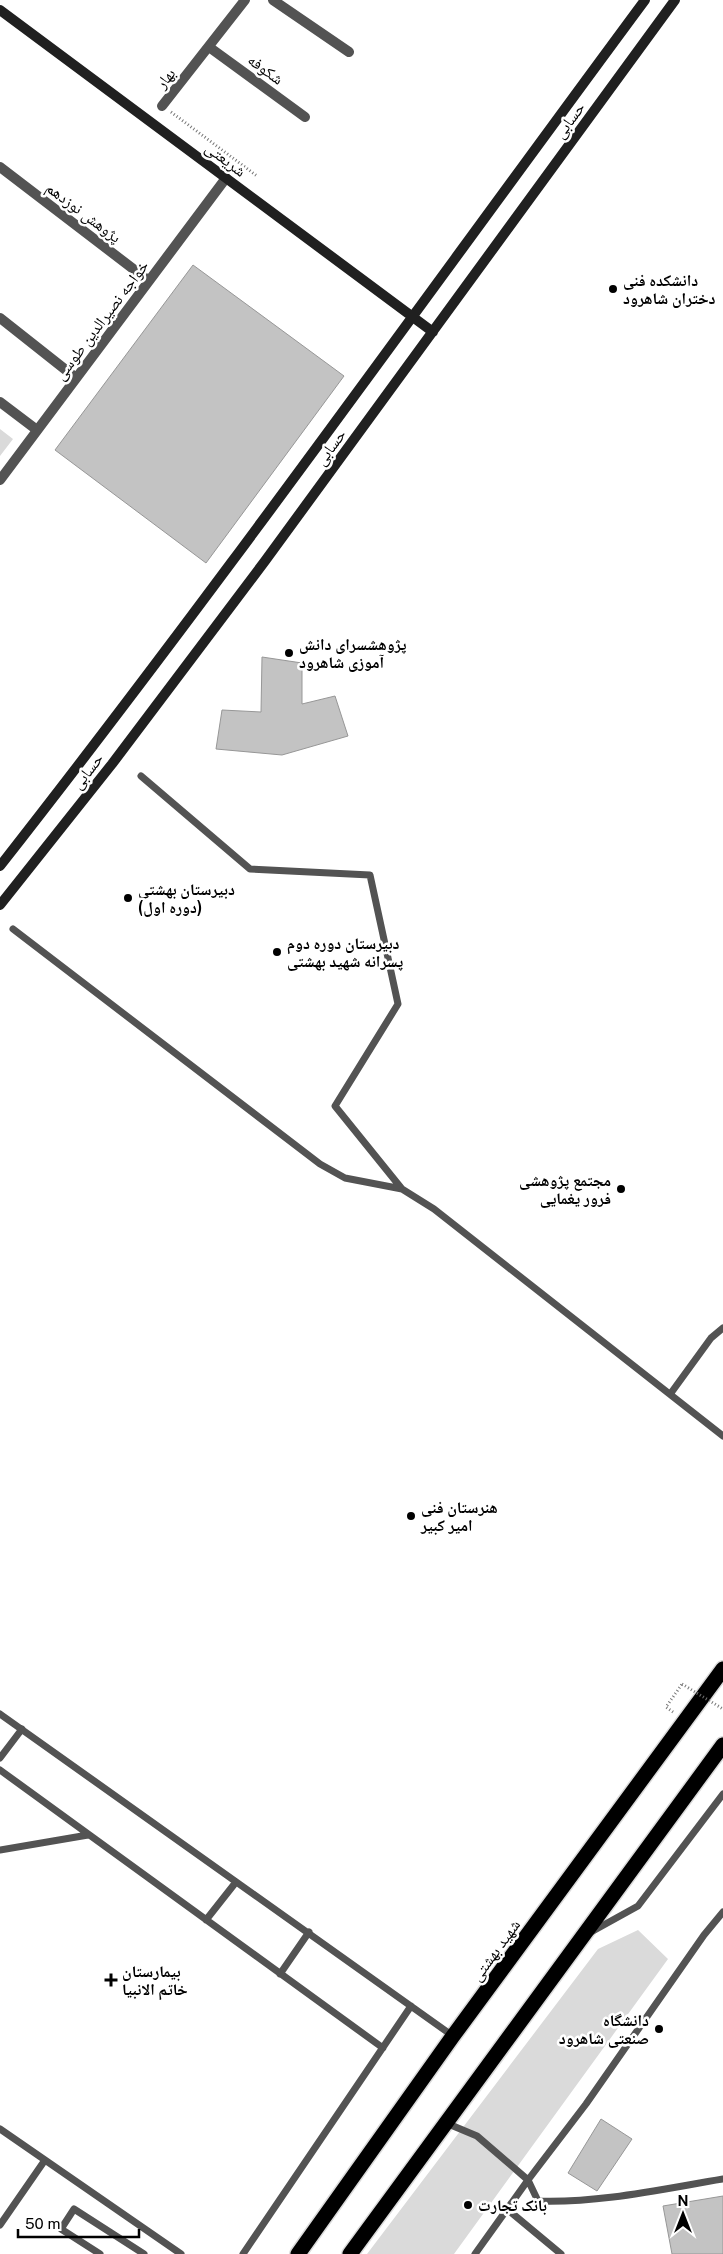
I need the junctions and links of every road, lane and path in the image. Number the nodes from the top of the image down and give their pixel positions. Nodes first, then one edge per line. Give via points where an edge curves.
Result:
1 (245, 0) edge
2 (273, 0) edge
3 (645, 0) edge
4 (675, 0) edge
5 (0, 10) edge
6 (209, 47) junction
7 (349, 52) dead end
8 (162, 106) joint
9 (305, 117) dead end
10 (0, 167) edge
11 (257, 176) dead end
12 (226, 178) junction
13 (149, 281) junction
14 (411, 316) junction
15 (0, 318) edge
16 (433, 332) junction
17 (76, 378) junction
18 (0, 402) edge
19 (37, 430) junction
20 (0, 480) edge
21 (141, 776) dead end
22 (0, 866) edge
23 (0, 905) edge
24 (13, 929) dead end
25 (402, 1189) junction
26 (723, 1328) edge
27 (671, 1394) junction
28 (723, 1436) edge
29 (723, 1669) edge
30 (666, 1707) dead end
31 (723, 1709) edge
32 (0, 1714) edge
33 (22, 1729) junction
34 (723, 1744) edge
35 (0, 1758) edge
36 (0, 1770) edge
37 (723, 1794) edge
38 (88, 1835) junction
39 (0, 1850) edge
40 (236, 1882) junction
41 (723, 1912) edge
42 (206, 1920) junction
43 (309, 1932) junction
44 (582, 1937) junction
45 (280, 1974) junction
46 (411, 2006) junction
47 (454, 2036) junction
48 (383, 2048) junction
49 (446, 2123) junction
50 (0, 2129) edge
51 (46, 2160) junction
52 (723, 2178) edge
53 (528, 2180) junction
54 (507, 2209) junction
55 (0, 2226) edge
56 (100, 2254) edge
57 (144, 2254) edge
58 (181, 2254) edge
59 (243, 2254) edge
60 (298, 2254) edge
61 (350, 2254) edge
62 (475, 2254) edge
63 (561, 2254) edge

1 - 6 street, بهار
2 - 7 street
3 - 14 main road, حسابی
4 - 16 main road, حسابی
5 - 12 main road, شریعتی
6 - 8 street, بهار
6 - 9 street, شکوفه
8 - 11 path, بهار
10 - 13 street, پژوهش نوزدهم
12 - 13 street, خواجه نصیرالدین طوسی
12 - 14 main road, شریعتی
13 - 17 street, خواجه نصیرالدین طوسی
14 - 16 main road, شریعتی
14 - 22 main road, حسابی via 246,544
15 - 17 street
16 - 23 main road, حسابی via 131,739
17 - 19 street, خواجه نصیرالدین طوسی
18 - 19 street
19 - 20 street, خواجه نصیرالدین طوسی
21 - 25 lane via 250,869 370,875 398,1004 335,1106
24 - 25 lane via 320,1164 345,1178
25 - 27 lane via 434,1209
26 - 27 lane via 711,1338
27 - 28 lane
29 - 47 highway, شهید بهشتی
30 - 31 path, bridge via 682,1684
32 - 33 lane
33 - 35 lane
33 - 40 lane
34 - 44 highway
36 - 38 lane
37 - 44 lane via 638,1906
38 - 39 lane
38 - 42 lane
40 - 42 lane
40 - 43 lane
41 - 53 lane
42 - 45 lane
43 - 45 lane
43 - 46 lane
44 - 49 highway
45 - 48 lane
46 - 47 lane
46 - 48 lane
47 - 60 highway, شهید بهشتی
48 - 59 lane
49 - 53 lane via 477,2136
49 - 61 highway
50 - 51 lane
51 - 55 lane
51 - 58 lane
52 - 53 lane via 605,2199 569,2202 538,2201
53 - 54 lane
54 - 62 lane
54 - 63 lane
56 - 57 lane via 61,2229 74,2209

